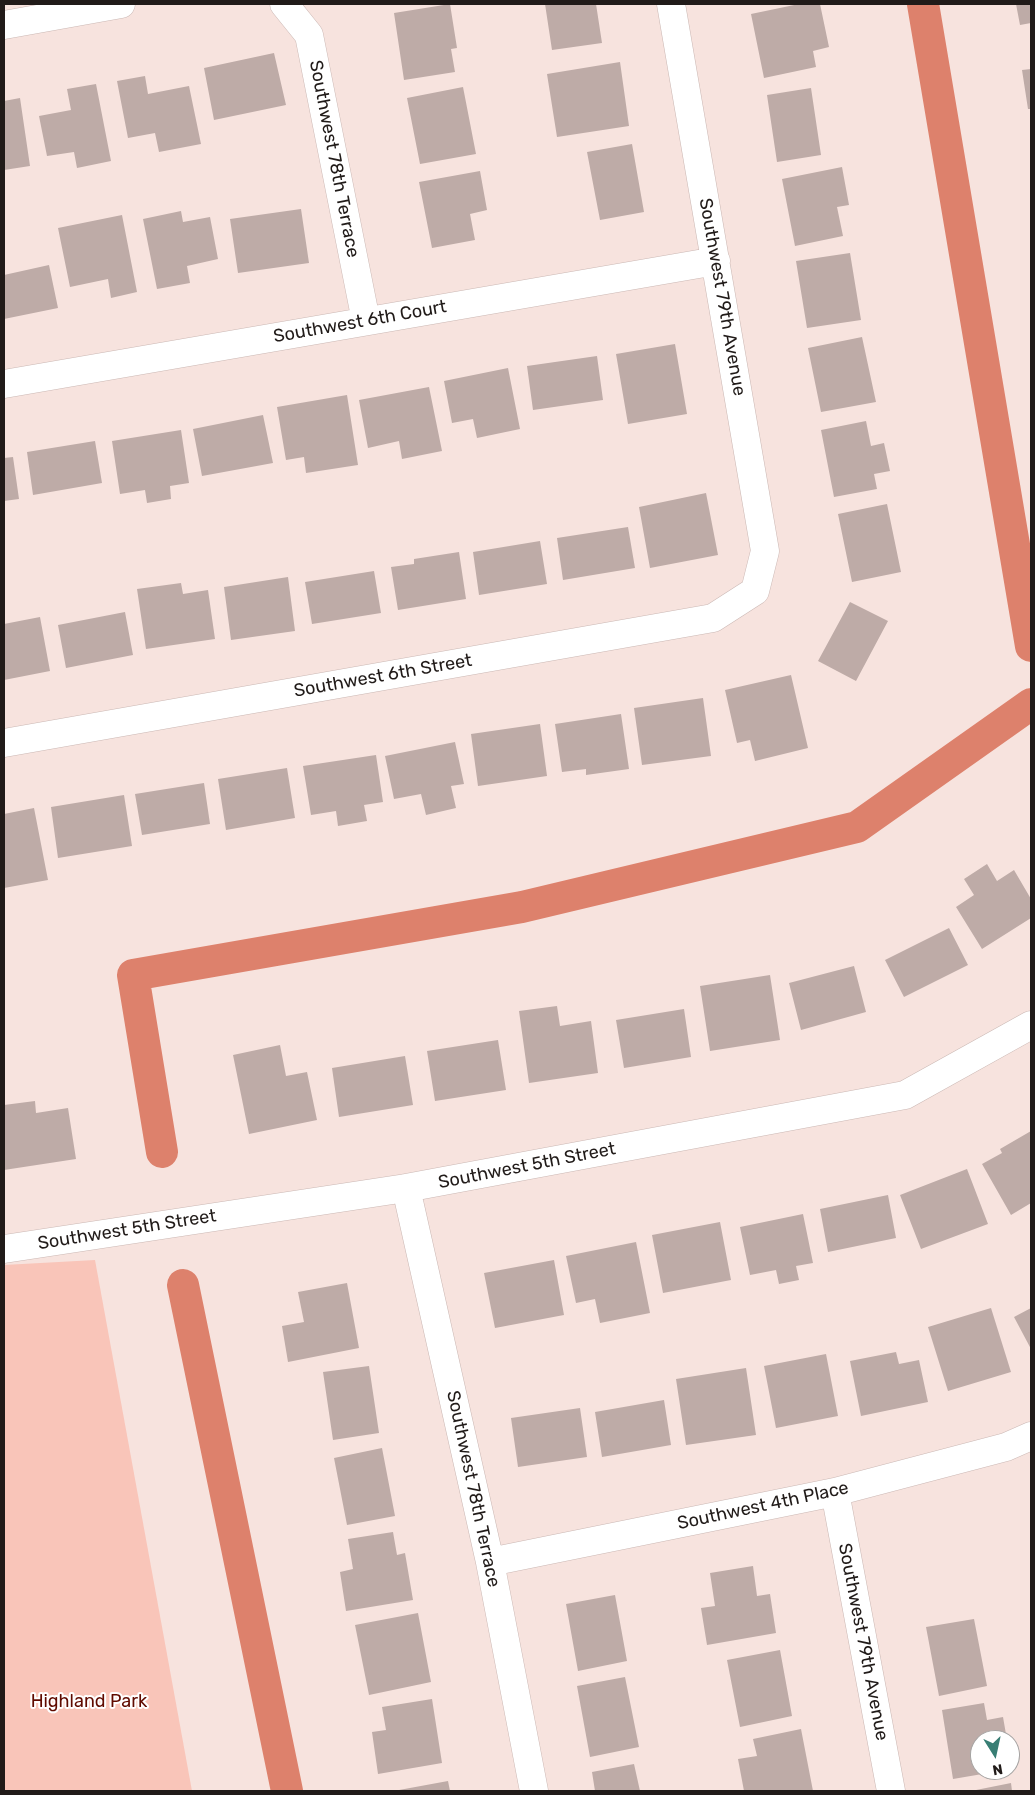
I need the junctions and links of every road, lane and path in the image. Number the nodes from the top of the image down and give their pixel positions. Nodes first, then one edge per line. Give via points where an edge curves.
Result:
1 (121, 4) edge
2 (284, 4) edge
3 (671, 4) edge
4 (4, 25) edge
5 (716, 261) junction
6 (366, 321) junction
7 (4, 384) edge
8 (755, 590) joint
9 (4, 743) edge
10 (1031, 1025) edge
11 (406, 1188) junction
12 (4, 1249) edge
13 (1031, 1436) edge
14 (835, 1492) junction
15 (490, 1562) junction
16 (534, 1791) edge
17 (891, 1791) edge

1 - 4 street
2 - 6 street, Southwest 78th Terrace via 309,35
3 - 5 street, Southwest 79th Avenue
5 - 6 street, Southwest 6th Court
5 - 8 street, Southwest 79th Avenue via 765,551
6 - 7 street, Southwest 6th Court
8 - 9 street, Southwest 6th Street via 713,618
10 - 11 street, Southwest 5th Street via 905,1095
11 - 12 street, Southwest 5th Street
11 - 15 street, Southwest 78th Terrace
13 - 14 street, Southwest 4th Place via 1006,1448
14 - 15 street, Southwest 4th Place
14 - 17 street, Southwest 79th Avenue
15 - 16 street, Southwest 78th Terrace

